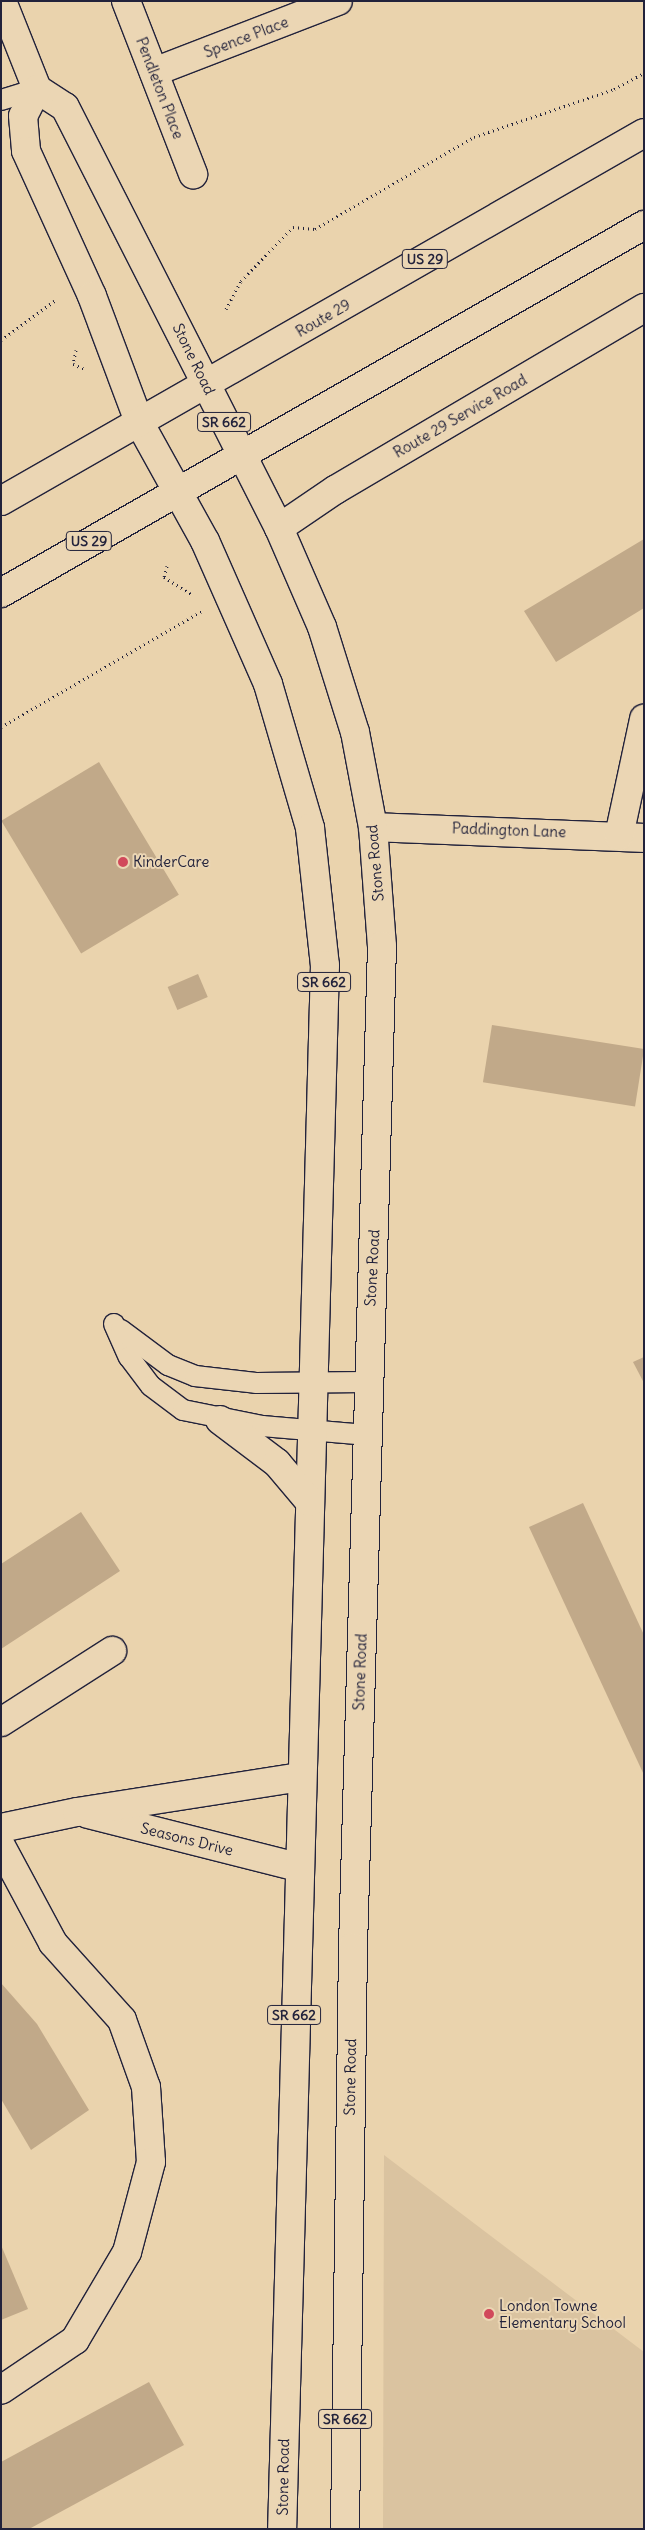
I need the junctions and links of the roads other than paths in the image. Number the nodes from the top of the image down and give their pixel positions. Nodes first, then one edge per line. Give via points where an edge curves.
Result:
1 (2, 1) edge
2 (126, 1) edge
3 (338, 1) edge
4 (154, 72) junction
5 (37, 89) junction
6 (1, 100) edge
7 (644, 133) edge
8 (193, 174) dead end
9 (644, 225) edge
10 (644, 308) edge
11 (208, 386) junction
12 (139, 422) junction
13 (242, 457) junction
14 (178, 490) junction
15 (5, 498) edge
16 (279, 528) junction
17 (1, 593) edge
18 (644, 719) edge
19 (373, 827) junction
20 (631, 837) edge
21 (314, 1381) junction
22 (367, 1382) junction
23 (220, 1420) junction
24 (314, 1433) junction
25 (366, 1435) junction
26 (310, 1502) junction
27 (112, 1651) dead end
28 (1, 1722) edge
29 (301, 1777) junction
30 (77, 1812) junction
31 (1, 1828) edge
32 (1, 1846) edge
33 (297, 1867) junction
34 (1, 2390) edge
35 (282, 2529) edge
36 (345, 2529) edge

1 - 5 main road
2 - 4 main road, Pendleton Place
3 - 4 main road, Spence Place
4 - 8 main road, Pendleton Place
5 - 6 lane
5 - 11 main road, Stone Road / SR 662 via 65,107
5 - 12 main road, Stone Road / SR 662 via 23,116 26,150 92,296
7 - 11 main road, Route 29 / US 29
9 - 13 main road, US 29
10 - 16 main road, Route 29 Service Road via 344,485
11 - 12 main road, Route 29 / US 29
11 - 13 main road, Stone Road / SR 662
12 - 14 main road, Stone Road / SR 662
12 - 15 main road, Route 29 / US 29
13 - 14 main road, US 29
13 - 16 main road, Stone Road / SR 662
14 - 17 main road, US 29
14 - 21 main road, Stone Road / SR 662 via 240,613 268,684 310,828 325,965
16 - 19 main road, Stone Road / SR 662 via 334,665 354,732
18 - 20 main road
19 - 20 main road, Paddington Lane
19 - 22 main road, Stone Road / SR 662 via 382,946 381,1059
21 - 22 lane
21 - 23 lane via 256,1383 195,1376 168,1365 114,1324 129,1357 151,1386 183,1410
21 - 24 main road, Stone Road / SR 662
22 - 25 main road, Stone Road / SR 662
23 - 24 lane
23 - 26 main road via 277,1463
24 - 25 lane
24 - 26 main road, Stone Road / SR 662
25 - 36 main road, Stone Road / SR 662 via 353,1947
26 - 29 main road, Stone Road / SR 662
27 - 28 main road
29 - 30 main road, Seasons Drive
29 - 33 main road, Stone Road / SR 662
30 - 31 main road, Seasons Drive
30 - 33 main road, Seasons Drive
32 - 34 main road via 53,1943 122,2020 146,2087 151,2162 127,2252 75,2340
33 - 35 main road, Stone Road / SR 662

